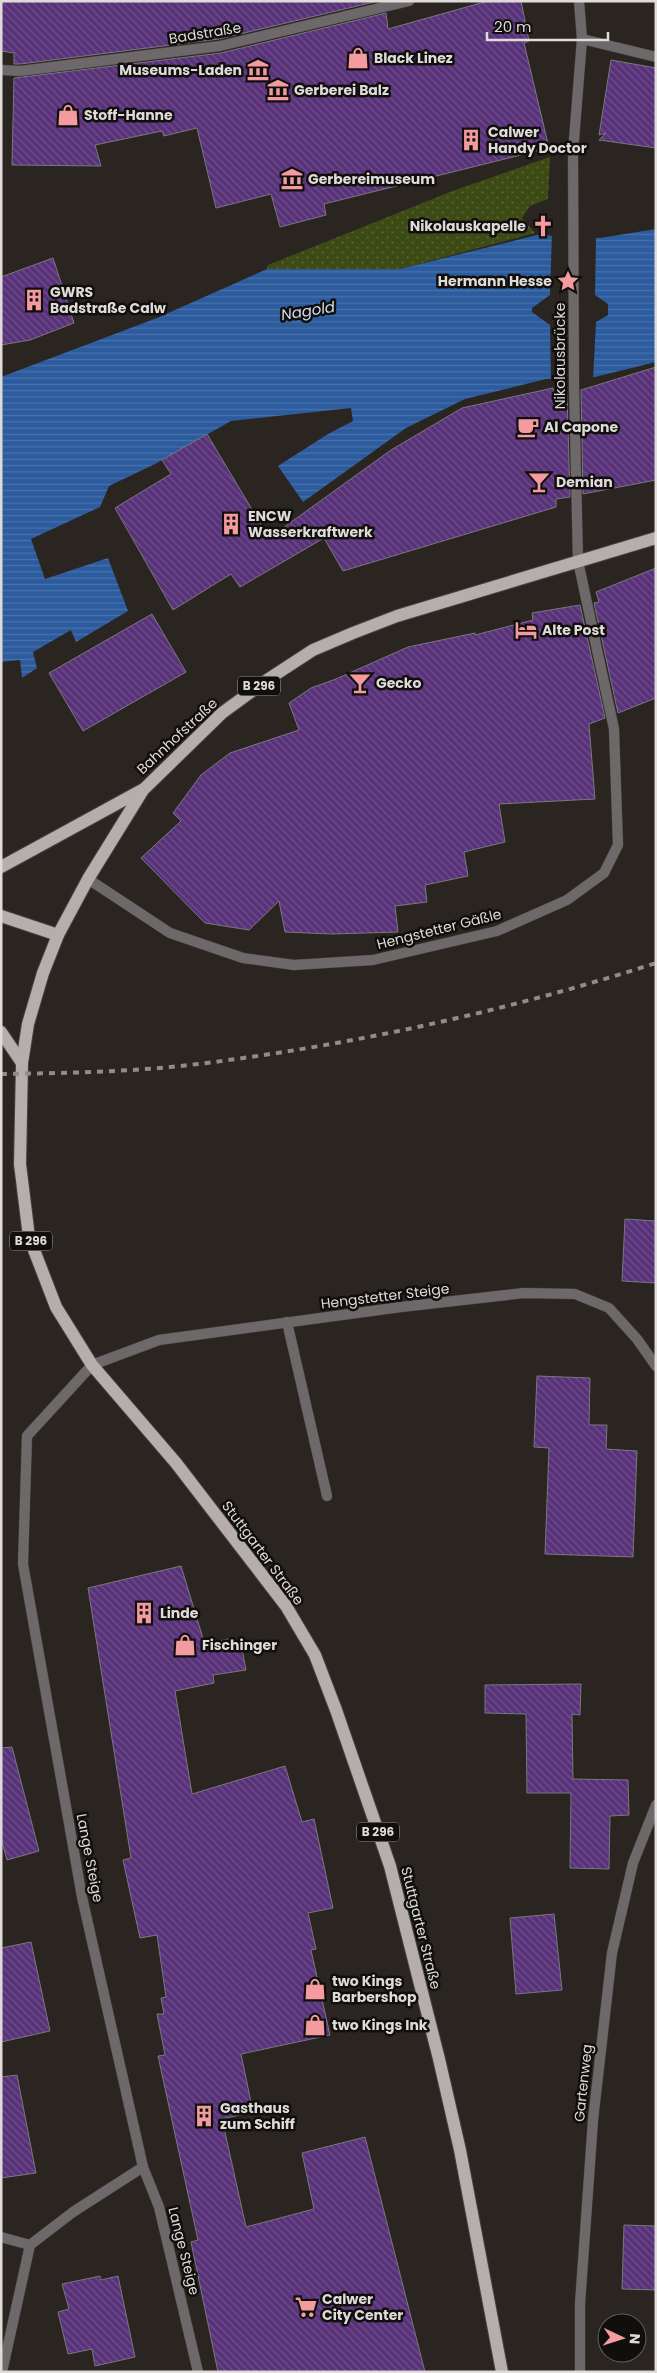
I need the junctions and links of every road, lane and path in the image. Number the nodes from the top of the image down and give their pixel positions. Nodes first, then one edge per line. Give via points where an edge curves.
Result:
1 (409, 1) edge
2 (579, 1) edge
3 (582, 39) junction
4 (656, 57) edge
5 (1, 70) edge
6 (656, 538) edge
7 (578, 560) junction
8 (143, 790) junction
9 (1, 867) edge
10 (88, 879) junction
11 (1, 916) edge
12 (58, 935) junction
13 (1, 1032) edge
14 (22, 1063) junction
15 (287, 1322) junction
16 (92, 1365) junction
17 (656, 1366) edge
18 (327, 1496) dead end
19 (656, 1805) edge
20 (143, 2167) junction
21 (1, 2237) edge
22 (30, 2245) junction
23 (2, 2372) edge
24 (198, 2372) edge
25 (502, 2372) edge
26 (580, 2372) edge

1 - 5 street, Badstraße via 220,46 20,71
2 - 3 street, Nikolausbrücke
3 - 4 street
3 - 7 street, Nikolausbrücke via 573,152
6 - 7 main road, B 296
7 - 8 main road, Bahnhofstraße / B 296 via 397,616 313,650 222,714
7 - 10 street, Hengstetter Gäßle via 614,729 618,845 604,873 567,900 497,931 372,960 294,965 243,958 170,933
8 - 9 main road
8 - 10 main road, Bahnhofstraße / B 296
10 - 12 main road, Bahnhofstraße / B 296
11 - 12 main road
12 - 14 main road, Stuttgarter Straße / B 296 via 37,990
13 - 14 main road
14 - 16 main road, Stuttgarter Straße / B 296 via 20,1164 29,1237 56,1307
15 - 16 street, Hengstetter Steige via 159,1340
15 - 17 street, Hengstetter Steige via 524,1294 576,1294 609,1308
15 - 18 street
16 - 20 street, Lange Steige via 27,1436 22,1564 82,1897
16 - 25 main road, Stuttgarter Straße / B 296 via 176,1463 286,1606 314,1655 390,1866 460,2150
19 - 26 street, Gartenweg via 633,1863 612,1952 592,2120 580,2304
20 - 22 street via 73,2212
20 - 24 street, Lange Steige via 159,2207
21 - 22 street
22 - 23 street

